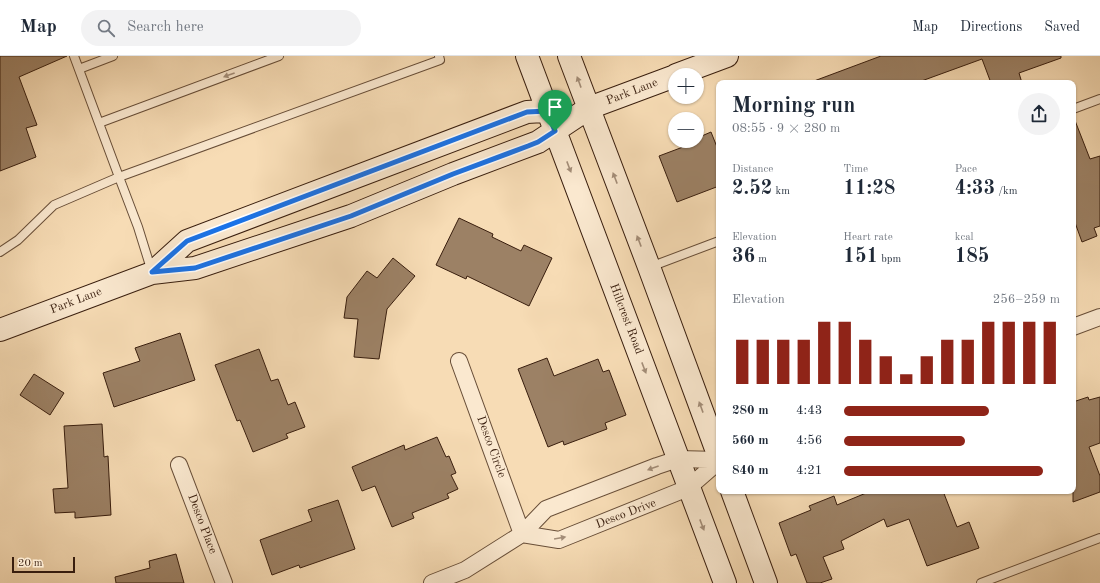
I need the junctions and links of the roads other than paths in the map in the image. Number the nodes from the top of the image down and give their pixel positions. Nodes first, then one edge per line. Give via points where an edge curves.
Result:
1 (74, 56) edge
2 (113, 56) edge
3 (279, 56) edge
4 (439, 56) edge
5 (527, 56) edge
6 (570, 56) edge
7 (727, 56) edge
8 (79, 68) junction
9 (695, 68) edge
10 (668, 78) edge
11 (1100, 99) edge
12 (589, 108) junction
13 (1076, 108) edge
14 (551, 121) junction
15 (99, 123) junction
16 (119, 177) junction
17 (716, 242) edge
18 (0, 252) edge
19 (650, 267) junction
20 (152, 272) junction
21 (1100, 317) edge
22 (1076, 326) edge
23 (0, 330) edge
24 (459, 361) dead end
25 (716, 451) edge
26 (716, 459) edge
27 (678, 460) junction
28 (716, 462) edge
29 (179, 465) dead end
30 (688, 488) junction
31 (733, 494) edge
32 (522, 534) junction
33 (1100, 538) edge
34 (224, 583) edge
35 (432, 583) edge
36 (725, 583) edge
37 (766, 583) edge
38 (981, 583) edge

1 - 8 lane
2 - 8 lane
3 -> 15 lane
4 - 16 lane via 440,60
5 - 14 street, Hillcrest Road
12 -> 6 street
7 - 9 street, Park Lane
8 - 15 lane
10 - 12 street, Park Lane
11 - 13 lane
12 - 14 street, Park Lane
19 -> 12 street
14 - 20 street, Park Lane via 533,144 351,216 195,268
14 - 20 street, Park Lane via 527,112 187,241
14 -> 27 street, Hillcrest Road
15 - 16 lane
16 - 18 lane via 54,205 18,240
16 - 20 lane
17 - 19 lane
25 -> 19 street
20 - 23 street, Park Lane
21 - 22 street
24 - 32 street, Desco Circle
26 - 27 street
27 - 30 street, Hillcrest Road
27 -> 32 street via 546,509
28 - 30 street, Desco Drive
29 - 34 street, Desco Place
32 -> 30 street, Desco Drive via 559,540
30 -> 36 street, Hillcrest Road
31 - 37 street
32 - 35 street via 465,570
33 - 38 lane

